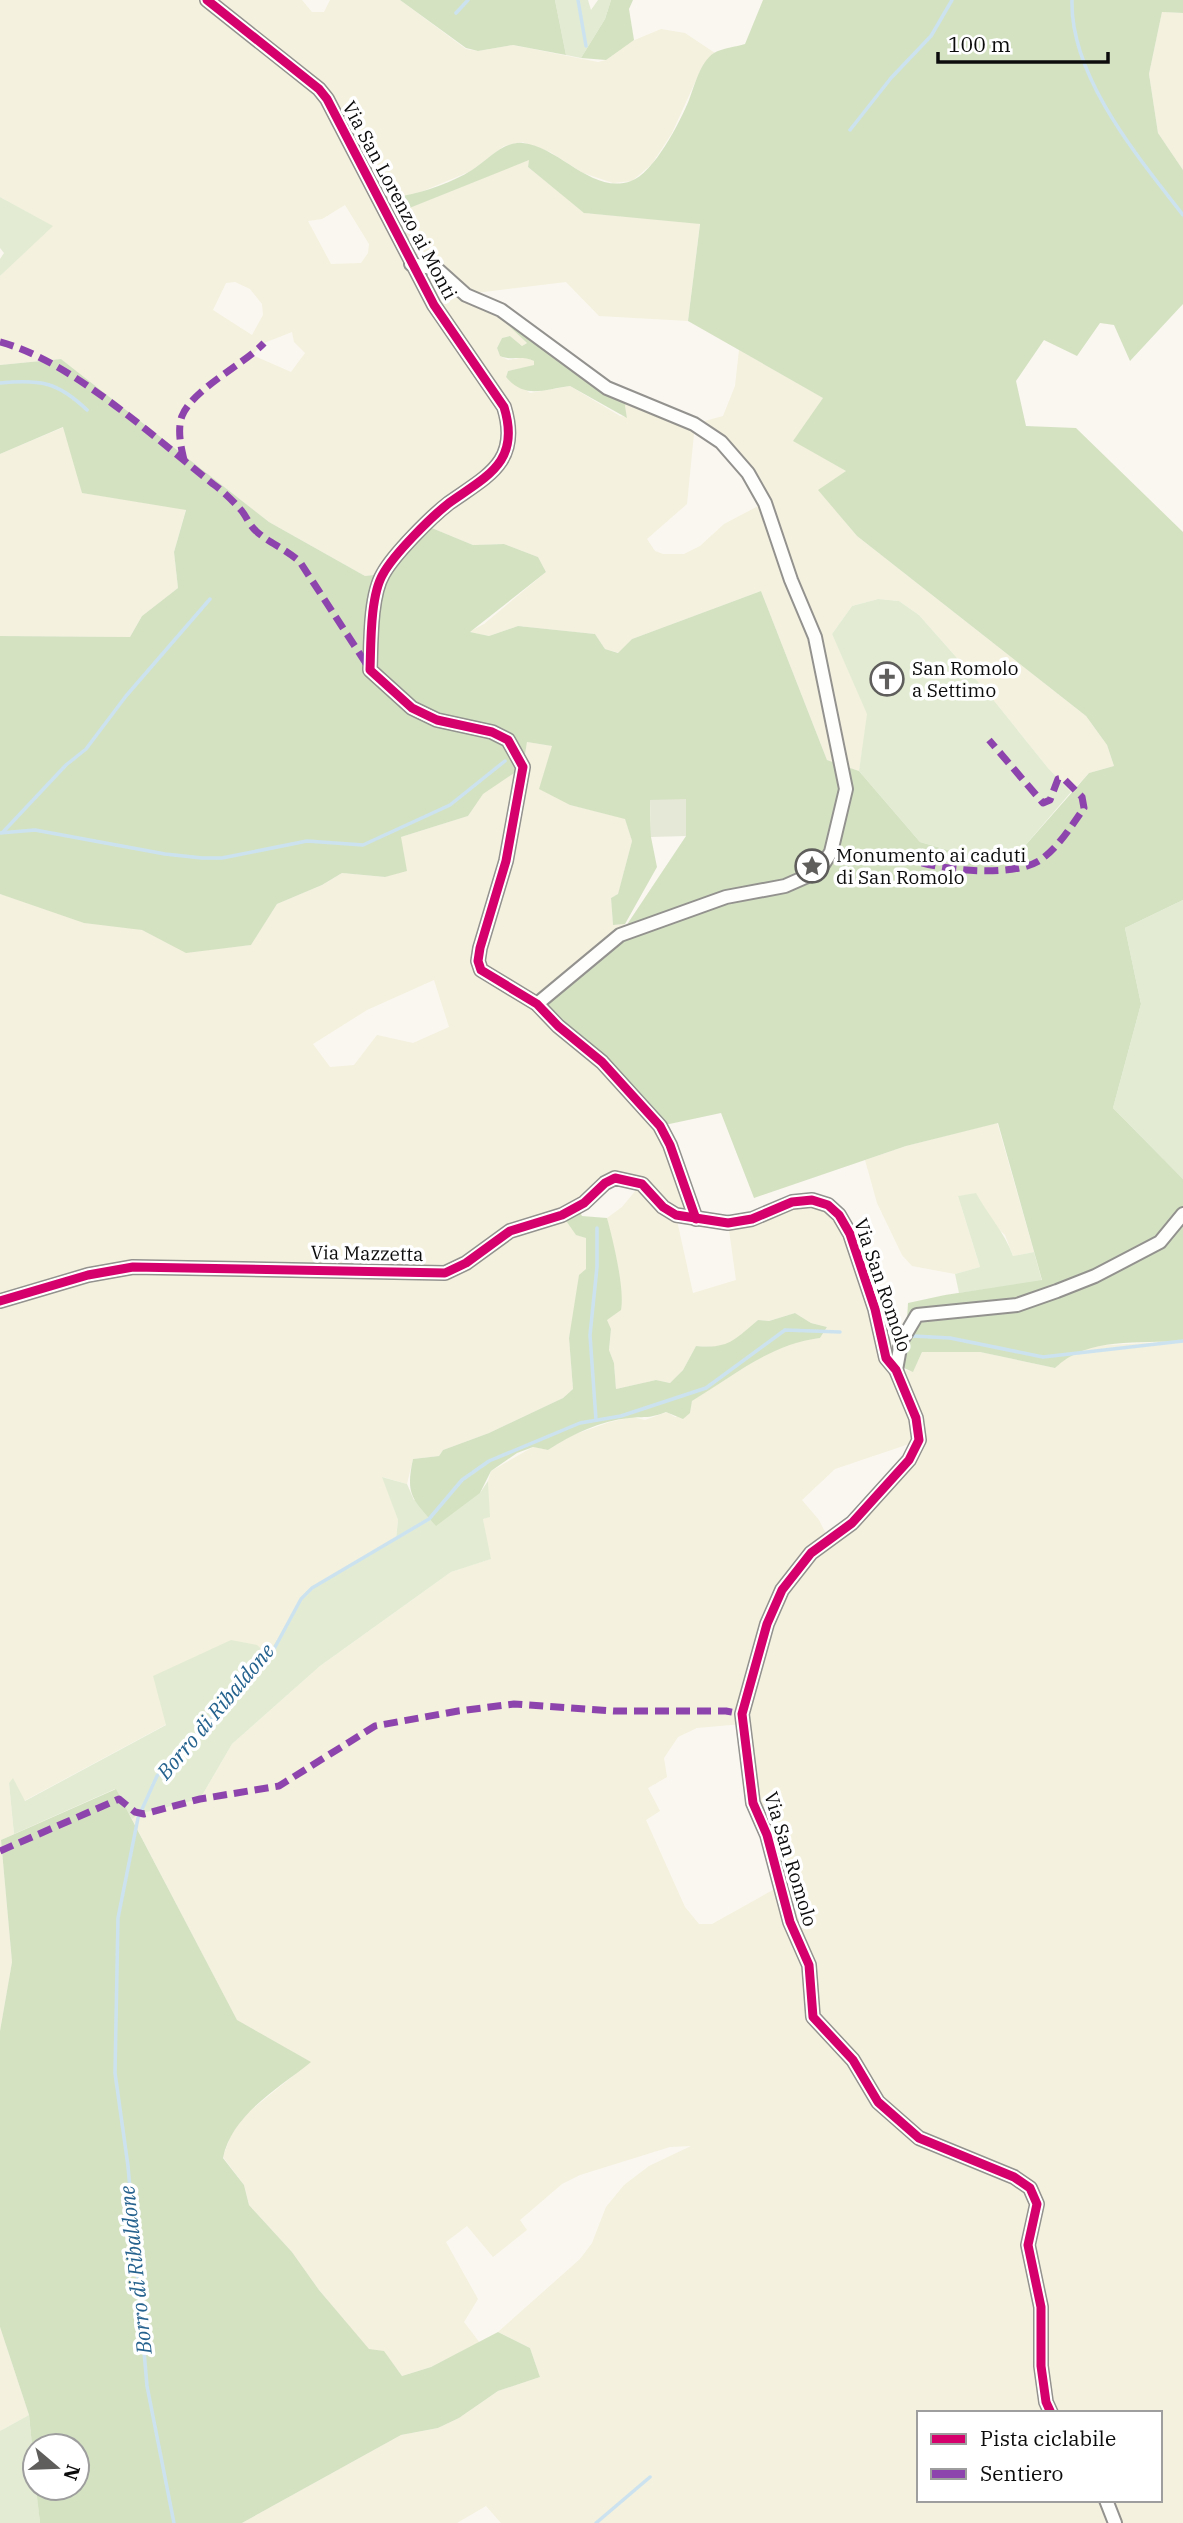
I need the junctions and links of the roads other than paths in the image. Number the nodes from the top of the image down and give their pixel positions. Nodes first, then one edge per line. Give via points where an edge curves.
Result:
1 (207, 0) edge
2 (411, 264) junction
3 (537, 1004) junction
4 (1183, 1214) edge
5 (696, 1219) junction
6 (0, 1301) edge
7 (896, 1370) junction
8 (1050, 2411) edge
9 (1106, 2502) edge
10 (1115, 2523) edge

1 - 2 street, Via San Lorenzo ai Monti via 319,89
2 - 3 street, Via San Lorenzo ai Monti via 434,305 497,393 508,420 508,435 506,450 493,474 431,519 382,574 370,670 412,708 508,740 523,767 506,861 478,961 491,978
2 - 3 street via 437,269 466,295 502,310 607,388 694,424 721,442 748,473 765,503 790,580 816,637 846,789 831,852 819,871 785,886 726,897 620,935
3 - 5 street, Via San Lorenzo ai Monti via 602,1062 660,1126
4 - 7 street via 1160,1242 1070,1286 1017,1305 917,1315 901,1342
5 - 6 street, Via Mazzetta via 663,1207 642,1184 615,1178 584,1203 510,1231 466,1264 445,1273 134,1267 88,1275
5 - 7 street, Via San Romolo via 728,1223 752,1219 792,1202 812,1200 828,1205 850,1234 887,1358
7 - 8 street, Via San Romolo via 916,1418 919,1440 909,1460 877,1496 852,1523 811,1553 782,1590 742,1714 752,1803 767,1835 790,1922 809,1965 813,2017 853,2060 878,2102 919,2138 1030,2188 1037,2204 1028,2245 1041,2306 1041,2366
9 - 10 street

